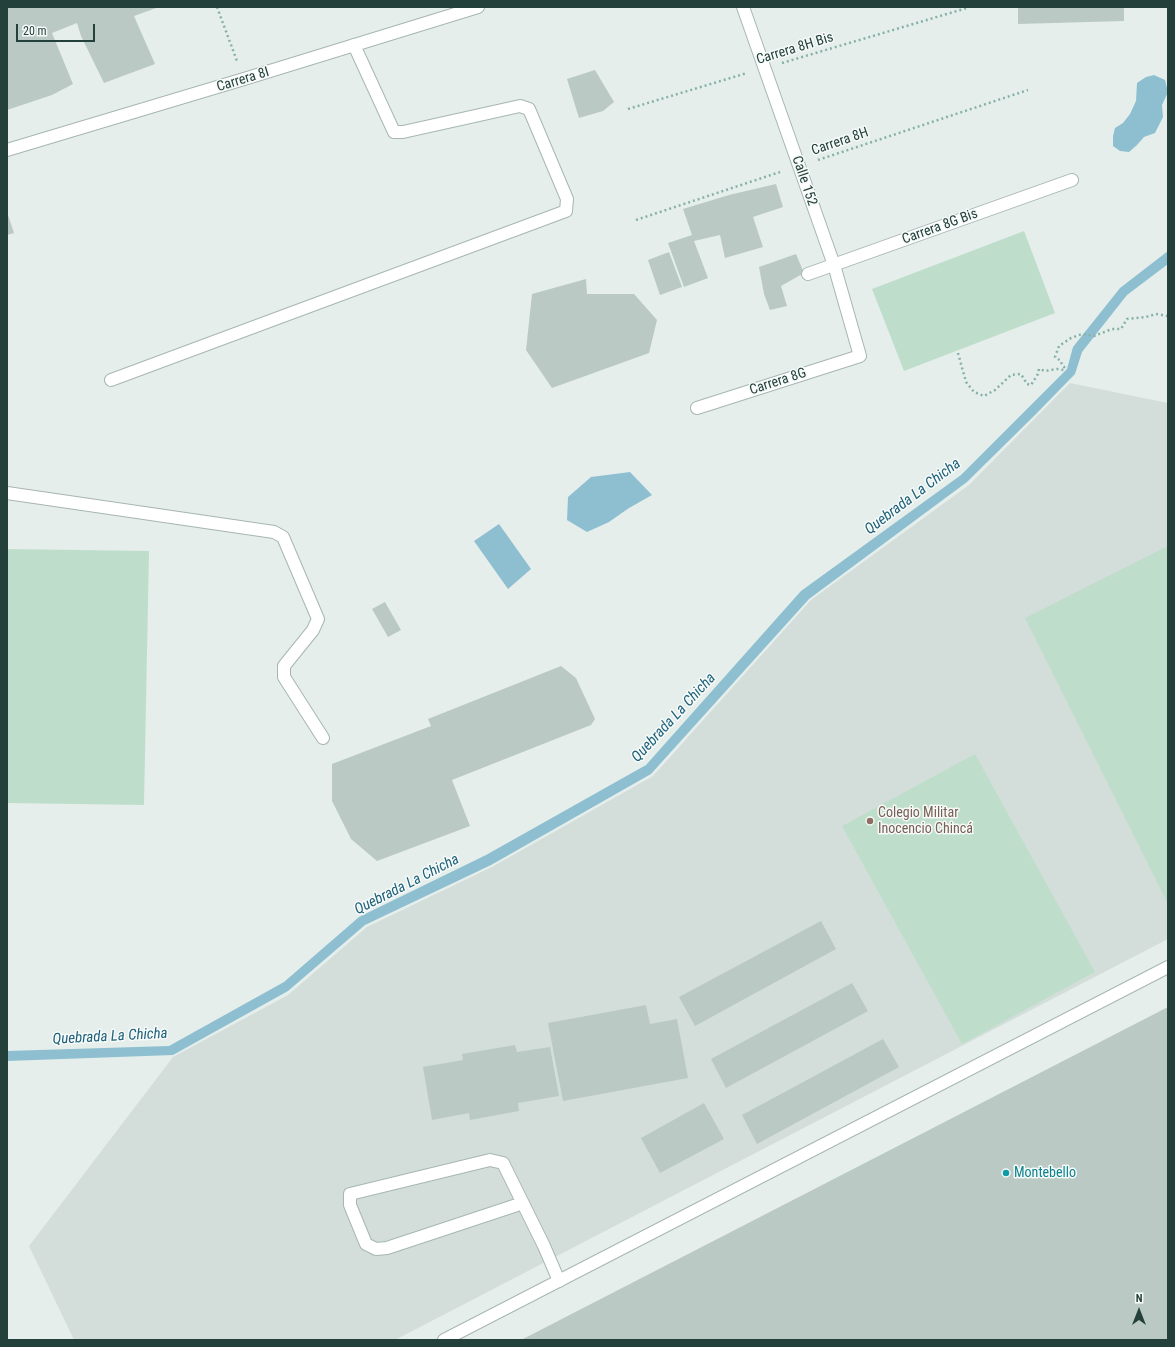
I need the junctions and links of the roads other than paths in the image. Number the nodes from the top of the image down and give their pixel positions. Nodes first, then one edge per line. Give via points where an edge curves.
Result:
1 (478, 7) edge
2 (743, 7) edge
3 (354, 45) junction
4 (7, 150) edge
5 (1072, 180) dead end
6 (834, 265) junction
7 (808, 274) dead end
8 (860, 356) joint
9 (111, 380) dead end
10 (697, 408) dead end
11 (7, 493) edge
12 (323, 738) dead end
13 (1168, 967) edge
14 (523, 1203) junction
15 (559, 1281) junction
16 (444, 1340) edge

1 - 3 street, Carrera 8I
2 - 6 street, Calle 152
3 - 4 street, Carrera 8I
3 - 9 street via 394,132 520,106 529,108 567,199 566,211
5 - 6 street, Carrera 8G Bis
6 - 7 street, Carrera 8G Bis
6 - 8 street, Calle 152
8 - 10 street, Carrera 8G
11 - 12 street via 274,532 283,537 318,619 313,630 284,666 284,677
13 - 15 street
14 - 14 street via 503,1163 490,1160 350,1194 350,1205 366,1244 376,1249 387,1248
14 - 15 street
15 - 16 street

